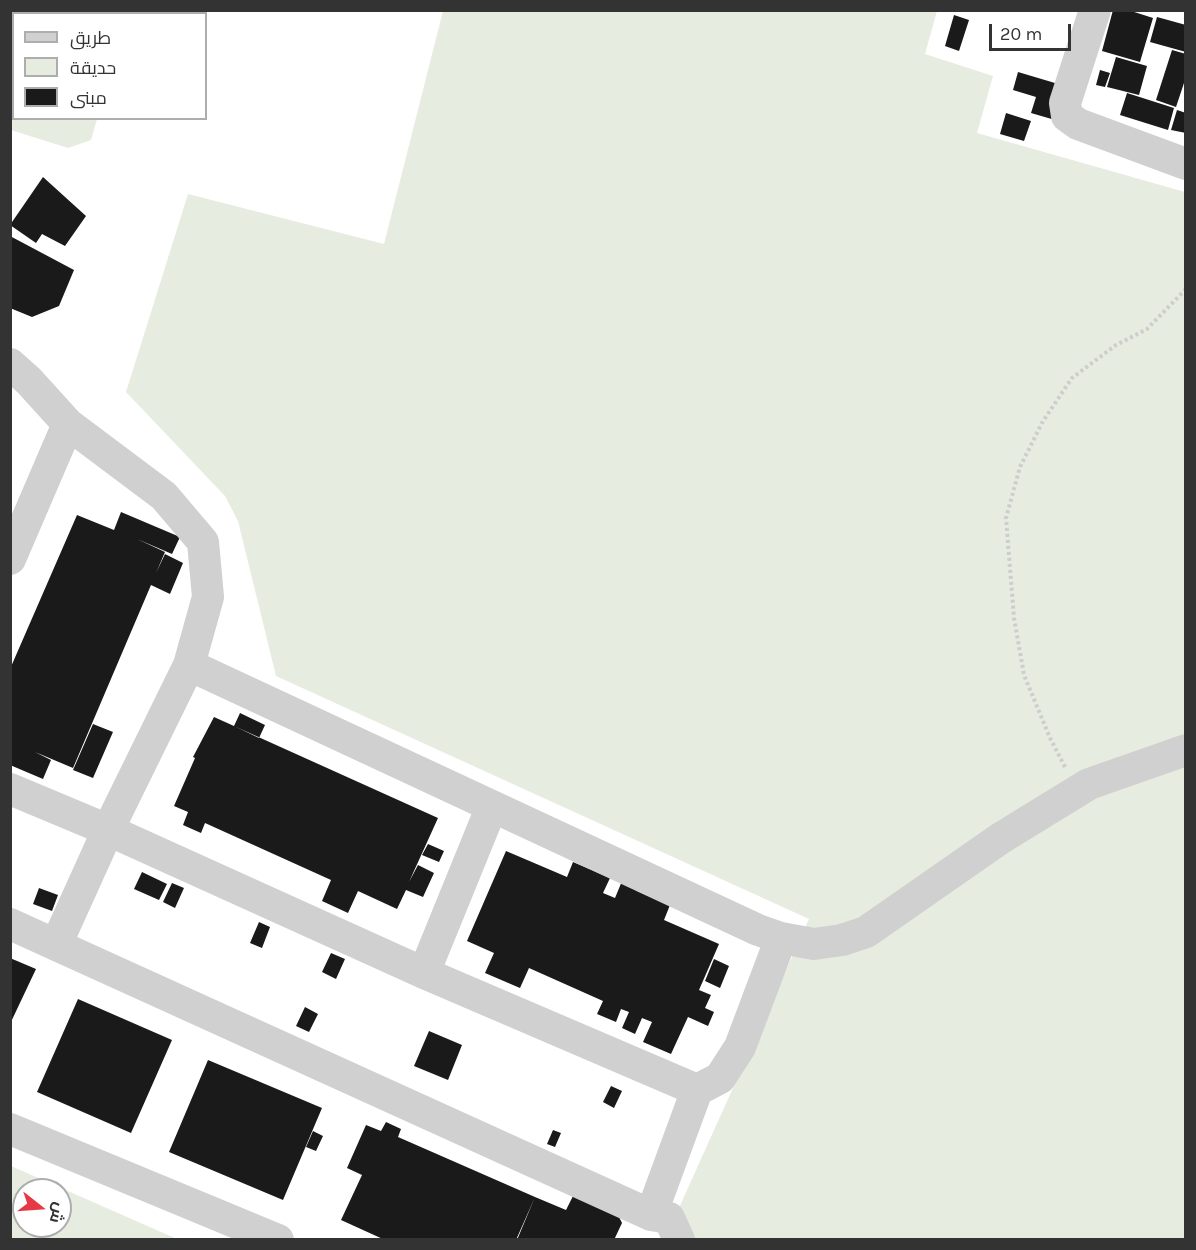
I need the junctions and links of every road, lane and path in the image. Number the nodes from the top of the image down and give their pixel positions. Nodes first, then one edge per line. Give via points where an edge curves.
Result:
1 (1095, 10) edge
2 (1185, 164) edge
3 (1185, 289) edge
4 (10, 364) edge
5 (68, 424) junction
6 (10, 559) edge
7 (189, 665) junction
8 (1185, 750) edge
9 (10, 789) edge
10 (1077, 792) junction
11 (492, 806) junction
12 (108, 830) junction
13 (10, 924) edge
14 (781, 938) junction
15 (56, 945) junction
16 (424, 973) junction
17 (697, 1090) junction
18 (10, 1129) edge
19 (651, 1215) junction
20 (278, 1239) edge
21 (679, 1239) edge

1 - 2 street via 1065,103 1067,116 1078,124
3 - 10 path via 1147,329 1116,345 1072,378 1043,421 1020,467 1006,518 1014,618 1024,675
4 - 5 street
5 - 6 street
5 - 7 street via 164,495 203,542 208,597
7 - 11 street
7 - 12 street
8 - 10 street via 1089,784
9 - 12 street
10 - 14 street via 1001,838 866,932 814,944
11 - 14 street
11 - 16 street
12 - 15 street
12 - 16 street
13 - 15 street
14 - 17 street via 740,1047 720,1078
15 - 19 street
16 - 17 street
17 - 19 street
18 - 20 street
19 - 21 street via 669,1218

